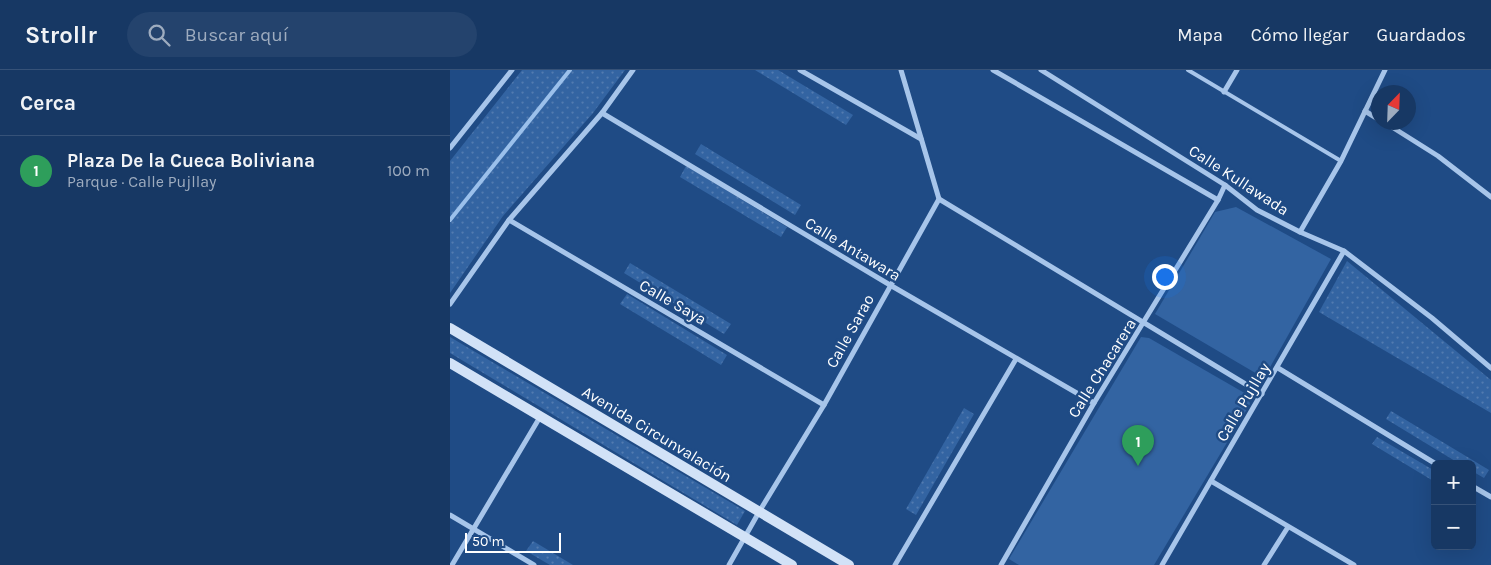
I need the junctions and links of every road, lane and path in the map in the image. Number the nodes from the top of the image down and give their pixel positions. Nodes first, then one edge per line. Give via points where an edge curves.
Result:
1 (512, 70) edge
2 (633, 70) edge
3 (800, 70) edge
4 (901, 70) edge
5 (993, 70) edge
6 (1041, 70) edge
7 (1188, 70) edge
8 (1237, 70) edge
9 (1385, 70) edge
10 (1224, 92) junction
11 (1365, 111) junction
12 (602, 113) junction
13 (1371, 115) edge
14 (1397, 130) edge
15 (921, 139) junction
16 (450, 148) edge
17 (1341, 161) junction
18 (1225, 185) junction
19 (1491, 197) edge
20 (939, 199) junction
21 (1218, 200) junction
22 (509, 220) junction
23 (1300, 232) junction
24 (1344, 251) junction
25 (890, 285) junction
26 (450, 304) edge
27 (1144, 322) junction
28 (450, 328) edge
29 (1016, 359) junction
30 (450, 363) edge
31 (1278, 368) junction
32 (1491, 368) edge
33 (1262, 394) junction
34 (1094, 403) junction
35 (824, 405) junction
36 (540, 416) junction
37 (1431, 461) edge
38 (1210, 481) junction
39 (1476, 488) edge
40 (1491, 497) edge
41 (759, 512) junction
42 (450, 515) edge
43 (1288, 526) junction
44 (473, 529) junction
45 (745, 538) junction
46 (452, 565) edge
47 (534, 565) edge
48 (729, 565) edge
49 (792, 565) edge
50 (849, 565) edge
51 (895, 565) edge
52 (1001, 565) edge
53 (1162, 565) edge
54 (1264, 565) edge
55 (1354, 565) edge

1 - 16 street
2 - 12 street
3 - 15 street
4 - 15 street
5 - 21 street
6 - 18 street, Calle Kullawada
7 - 10 lane
8 - 10 street
9 - 11 street
10 - 17 lane
11 - 13 street
11 - 17 street
12 - 22 street
12 - 25 street, Calle Antawara
14 - 19 street via 1438,156
15 - 20 street
17 - 23 street
18 - 21 street, Calle Chacarera
18 - 23 street, Calle Kullawada via 1257,210
20 - 25 street, Calle Sarao
20 - 27 street
21 - 27 street, Calle Chacarera
22 - 26 street
22 - 35 street, Calle Saya
23 - 24 street, Calle Kullawada
24 - 31 street, Calle Pujllay
24 - 32 street, Calle Kullawada
25 - 29 street, Calle Antawara
25 - 35 street, Calle Sarao
27 - 33 street
27 - 34 street, Calle Chacarera
28 - 41 main road, Avenida Circunvalación
29 - 34 street, Calle Antawara
29 - 51 street
30 - 36 main road
31 - 33 street, Calle Pujllay
31 - 37 street
33 - 38 street, Calle Pujllay
34 - 52 street, Calle Chacarera
35 - 41 street, Calle Sarao
36 - 44 street
36 - 45 main road
38 - 43 street
38 - 53 street, Calle Pujllay
39 - 40 street
41 - 45 street, Calle Sarao
41 - 50 main road, Avenida Circunvalación
42 - 44 street
43 - 54 street
43 - 55 street
44 - 46 street
44 - 47 street
45 - 48 street, Calle Sarao
45 - 49 main road

